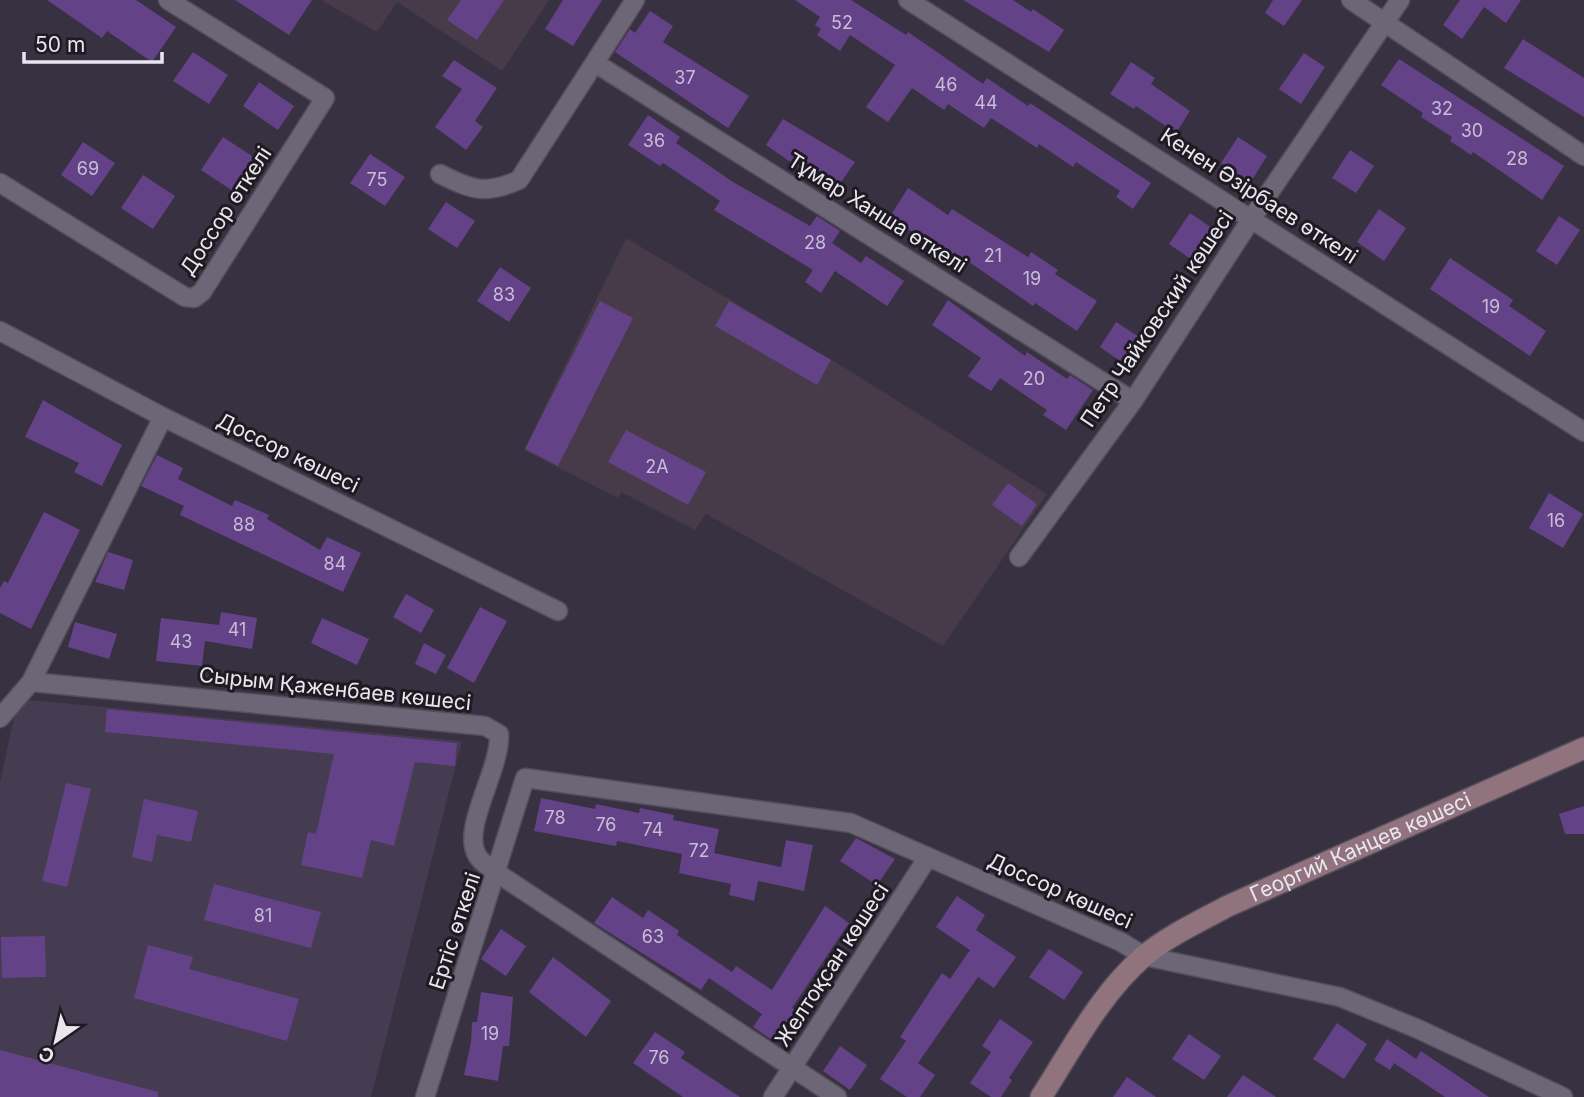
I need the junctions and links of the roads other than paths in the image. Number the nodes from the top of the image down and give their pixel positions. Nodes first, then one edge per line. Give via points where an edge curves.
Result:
1 (168, 0) edge
2 (635, 0) edge
3 (908, 0) edge
4 (1351, 0) edge
5 (1400, 0) edge
6 (1384, 23) junction
7 (596, 63) junction
8 (1584, 156) edge
9 (440, 174) dead end
10 (0, 183) edge
11 (1252, 218) junction
12 (0, 331) edge
13 (1133, 401) junction
14 (163, 417) junction
15 (1584, 432) edge
16 (1019, 557) dead end
17 (558, 611) dead end
18 (31, 682) junction
19 (0, 718) edge
20 (1584, 748) edge
21 (525, 778) joint
22 (928, 857) junction
23 (497, 873) junction
24 (1144, 956) junction
25 (793, 1069) junction
26 (425, 1097) edge
27 (773, 1097) edge
28 (837, 1097) edge
29 (1041, 1097) edge
30 (1563, 1097) edge

1 - 10 street, Доссор өткелі via 326,98 202,292 194,298 185,296
2 - 7 street
3 - 11 street, Кенен Әзірбаев өткелі
4 - 6 street
5 - 6 street, Петр Чайковский көшесі
6 - 8 street
6 - 11 street, Петр Чайковский көшесі
7 - 9 street via 519,180 497,190 470,189
7 - 13 street, Тұмар Ханша өткелі
11 - 13 street, Петр Чайковский көшесі
11 - 15 street, Кенен Әзірбаев өткелі
12 - 14 street, Доссор көшесі
13 - 16 street, Петр Чайковский көшесі
14 - 17 street, Доссор көшесі
14 - 18 street
18 - 19 street
18 - 23 street, Сырым Қаженбаев көшесі via 485,726 499,734 500,751 472,836 477,856
20 - 24 main road, Георгий Канцев көшесі via 1228,906
21 - 22 street, Доссор көшесі via 851,823
21 - 23 street, Ертіс өткелі
22 - 24 street, Доссор көшесі
22 - 25 street, Желтоқсан көшесі
23 - 25 street, Сырым Қаженбаев көшесі
23 - 26 street, Ертіс өткелі
24 - 29 main road, Георгий Канцев көшесі via 1100,1005
24 - 30 street, Доссор көшесі via 1340,997
25 - 27 street, Желтоқсан көшесі
25 - 28 street, Сырым Қаженбаев көшесі

